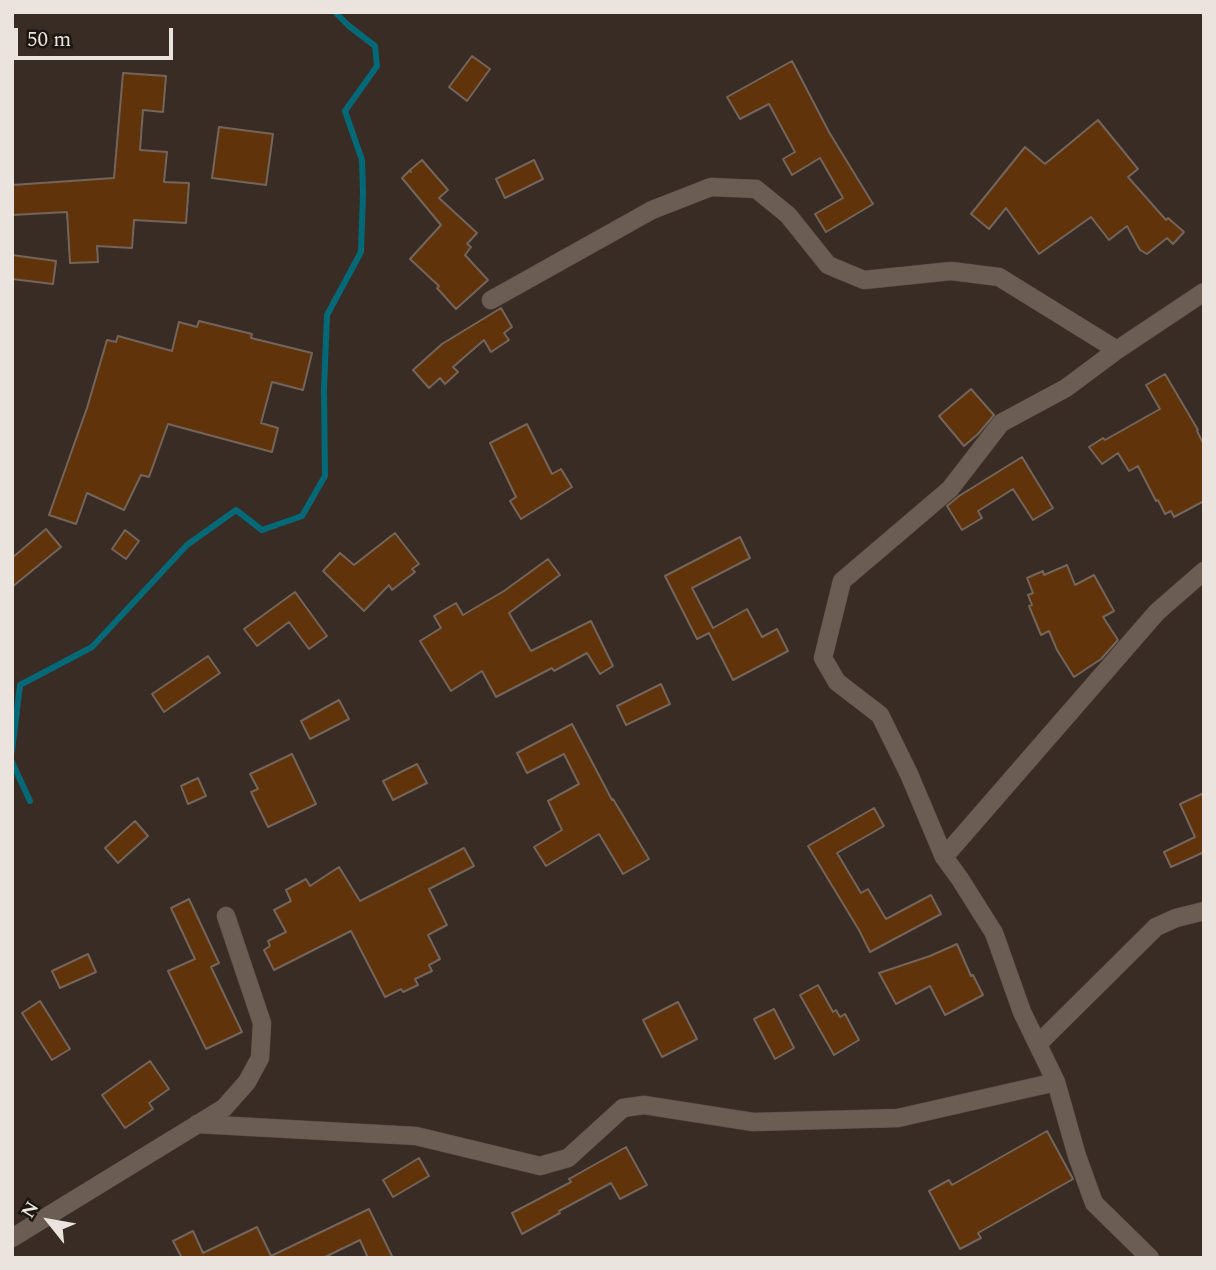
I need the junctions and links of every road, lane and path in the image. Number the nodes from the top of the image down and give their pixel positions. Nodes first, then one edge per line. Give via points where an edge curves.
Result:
1 (1204, 292) edge
2 (491, 300) dead end
3 (1117, 350) junction
4 (1204, 571) edge
5 (944, 857) junction
6 (1204, 911) edge
7 (226, 916) dead end
8 (1038, 1044) junction
9 (1056, 1083) junction
10 (197, 1124) junction
11 (12, 1238) edge
12 (1150, 1258) edge

1 - 3 street
2 - 3 street via 652,211 711,187 756,189 788,215 828,265 864,280 951,271 999,277
3 - 5 street via 1066,388 1001,423 950,489 842,581 823,659 837,682 880,715
4 - 5 street via 1157,612
5 - 8 street via 994,933
6 - 8 street via 1156,927
7 - 10 street via 262,1023 260,1058 224,1108
8 - 9 street
9 - 10 street via 898,1118 753,1122 643,1105 623,1108 568,1158 540,1166 416,1136
9 - 12 street via 1094,1203
10 - 11 street

